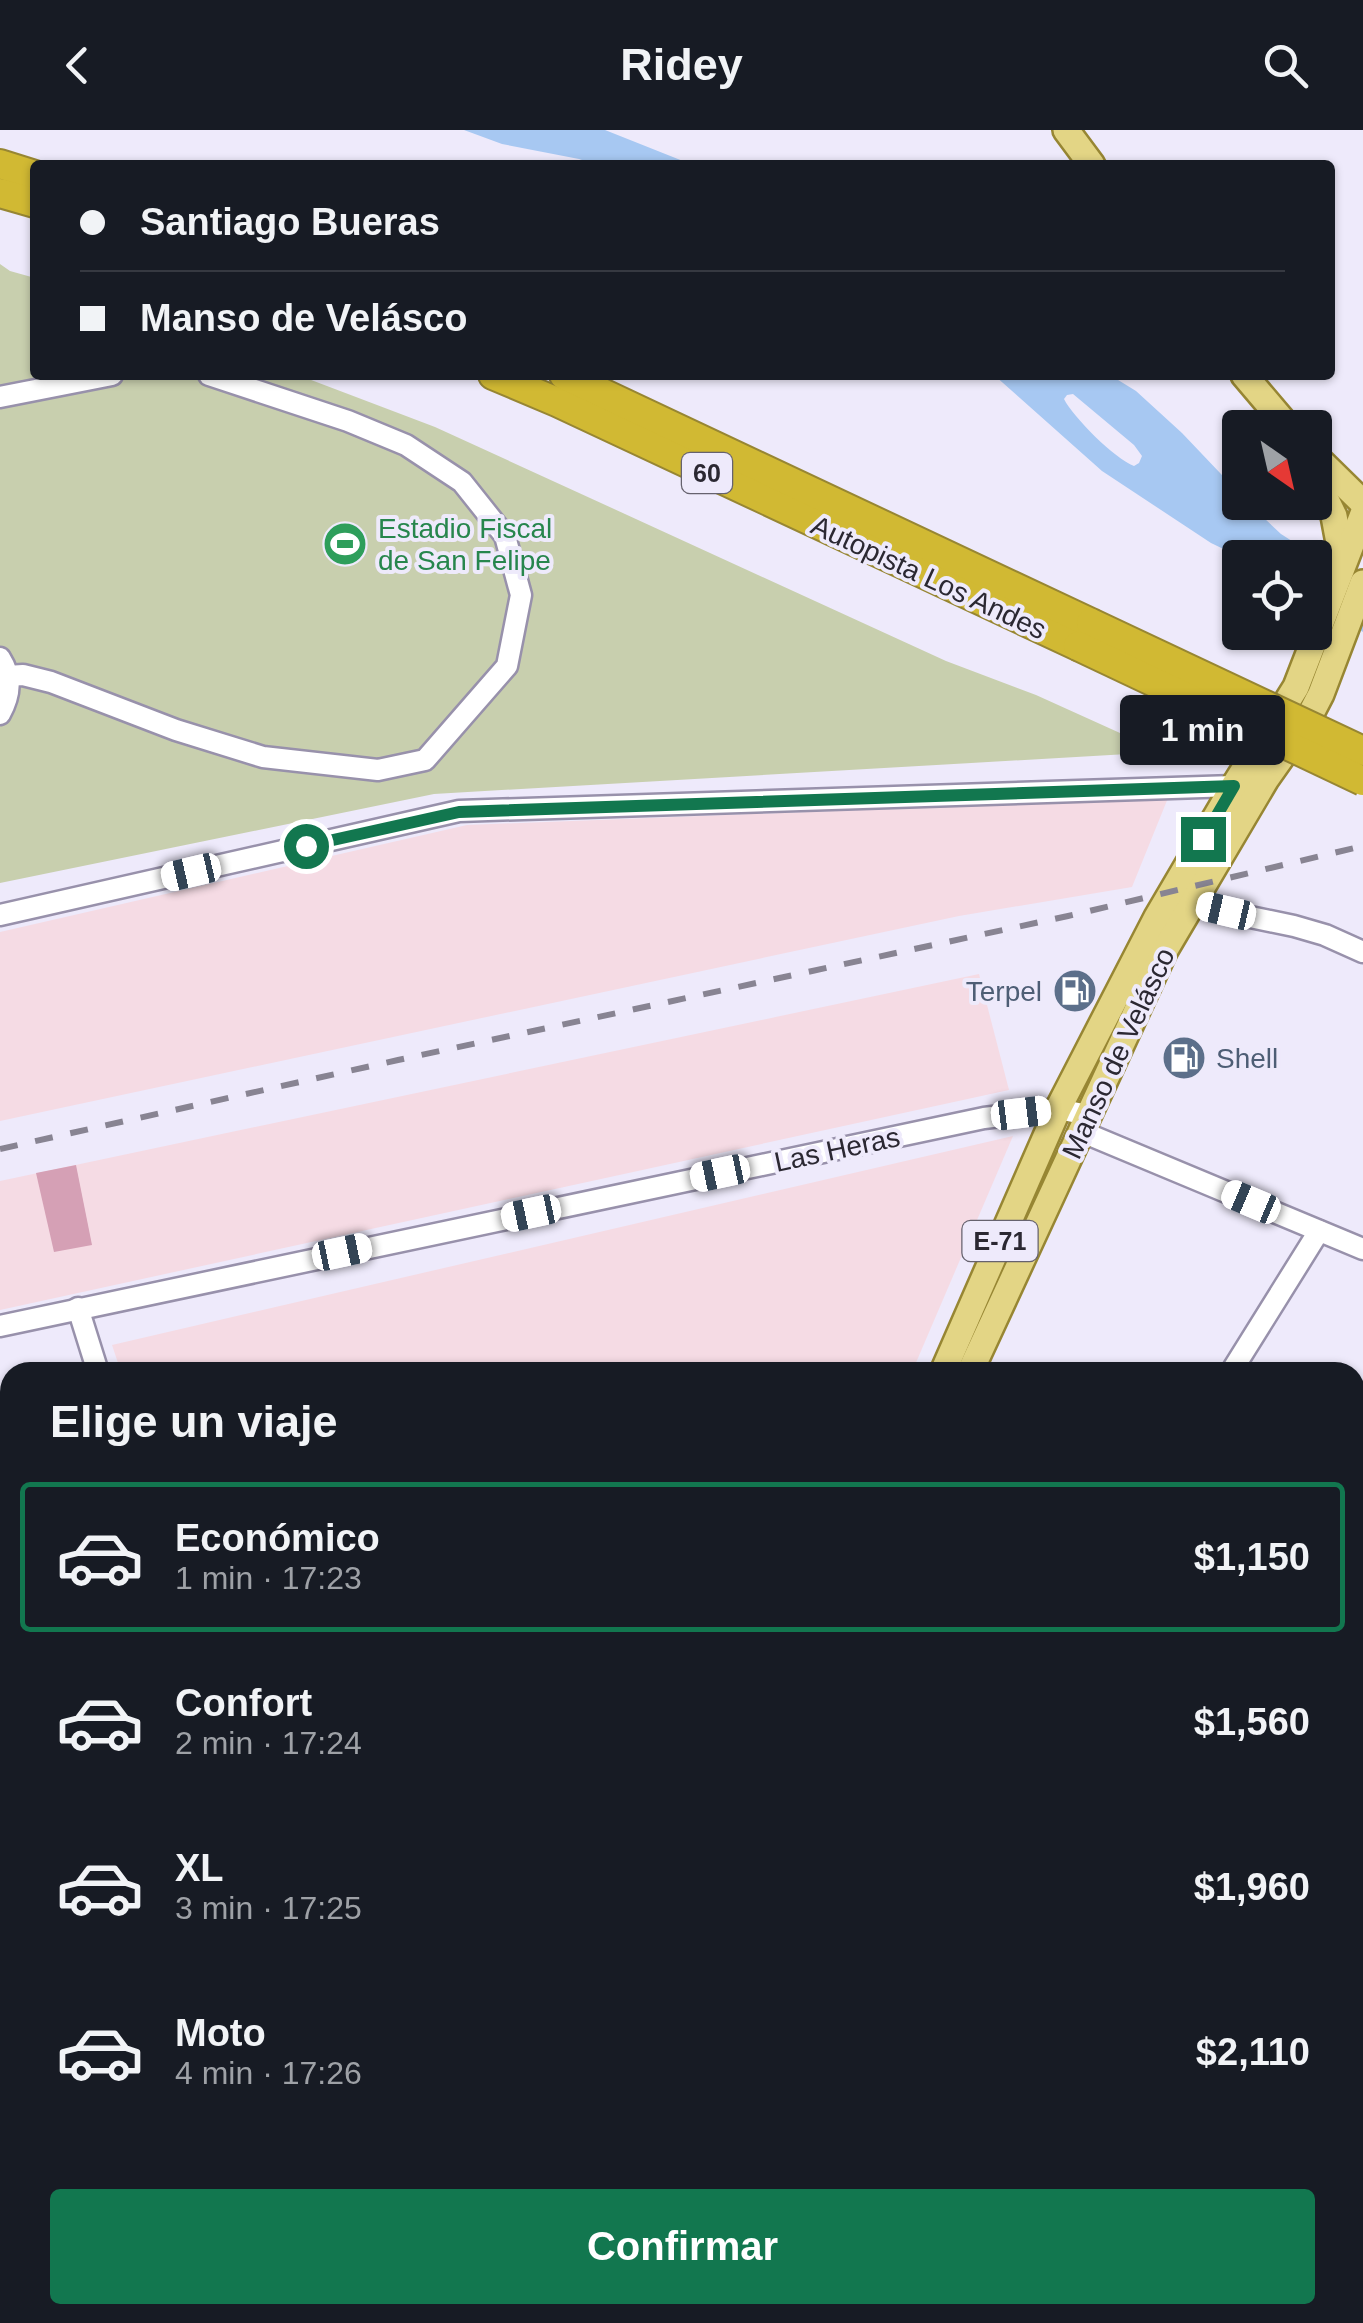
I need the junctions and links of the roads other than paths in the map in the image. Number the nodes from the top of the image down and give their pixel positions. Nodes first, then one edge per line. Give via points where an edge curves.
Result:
1 (1066, 130) edge
2 (1088, 160) edge
3 (0, 164) edge
4 (30, 173) edge
5 (0, 192) edge
6 (30, 202) edge
7 (87, 380) edge
8 (224, 380) edge
9 (504, 380) edge
10 (574, 380) edge
11 (1248, 380) edge
12 (0, 397) edge
13 (1274, 410) edge
14 (1332, 463) edge
15 (1332, 471) edge
16 (1363, 480) edge
17 (1363, 502) edge
18 (1332, 512) edge
19 (1363, 514) edge
20 (1343, 564) junction
21 (1363, 582) edge
22 (1085, 635) junction
23 (4, 667) edge
24 (1309, 691) junction
25 (0, 714) edge
26 (1363, 751) edge
27 (1266, 779) junction
28 (1363, 781) edge
29 (1234, 786) junction
30 (1165, 902) junction
31 (1192, 903) junction
32 (0, 915) edge
33 (1363, 952) edge
34 (1058, 1109) junction
35 (1084, 1123) junction
36 (1319, 1230) junction
37 (1363, 1249) edge
38 (78, 1308) junction
39 (0, 1326) edge
40 (95, 1362) edge
41 (946, 1362) edge
42 (975, 1362) edge
43 (1237, 1362) edge

1 - 2 main road
3 - 4 highway
5 - 6 highway
7 - 12 street
8 - 23 street via 406,444 462,482 506,536 522,596 507,666 425,760 378,770 263,757
9 - 22 highway, Autopista Los Andes / 60
10 - 22 highway, Autopista Los Andes / 60
11 - 13 main road
14 - 16 main road
15 - 17 main road
18 - 20 main road
19 - 20 main road, Manso de Velásco
20 - 24 main road, Manso de Velásco
21 - 24 main road, Manso de Velásco
22 - 26 highway, Autopista Los Andes / 60, bridge
22 - 28 highway, Autopista Los Andes / 60, bridge
23 - 25 street via 10,689
24 - 27 main road, Manso de Velásco / E-71 via 1307,721
24 - 29 main road, Manso de Velásco / E-71
27 - 29 street
27 - 31 main road, Manso de Velásco / E-71
29 - 30 main road, Manso de Velásco / E-71
29 - 32 street via 459,812
30 - 31 street
30 - 34 main road, Manso de Velásco / E-71
31 - 33 street via 1325,935
31 - 35 main road, Manso de Velásco / E-71
34 - 35 street, Las Heras
34 - 38 street, Las Heras via 984,1118
34 - 41 main road, Manso de Velásco / E-71
35 - 36 street, Las Heras
35 - 42 main road, Manso de Velásco / E-71
36 - 37 street, Las Heras
36 - 43 street
38 - 39 street, Las Heras
38 - 40 street

